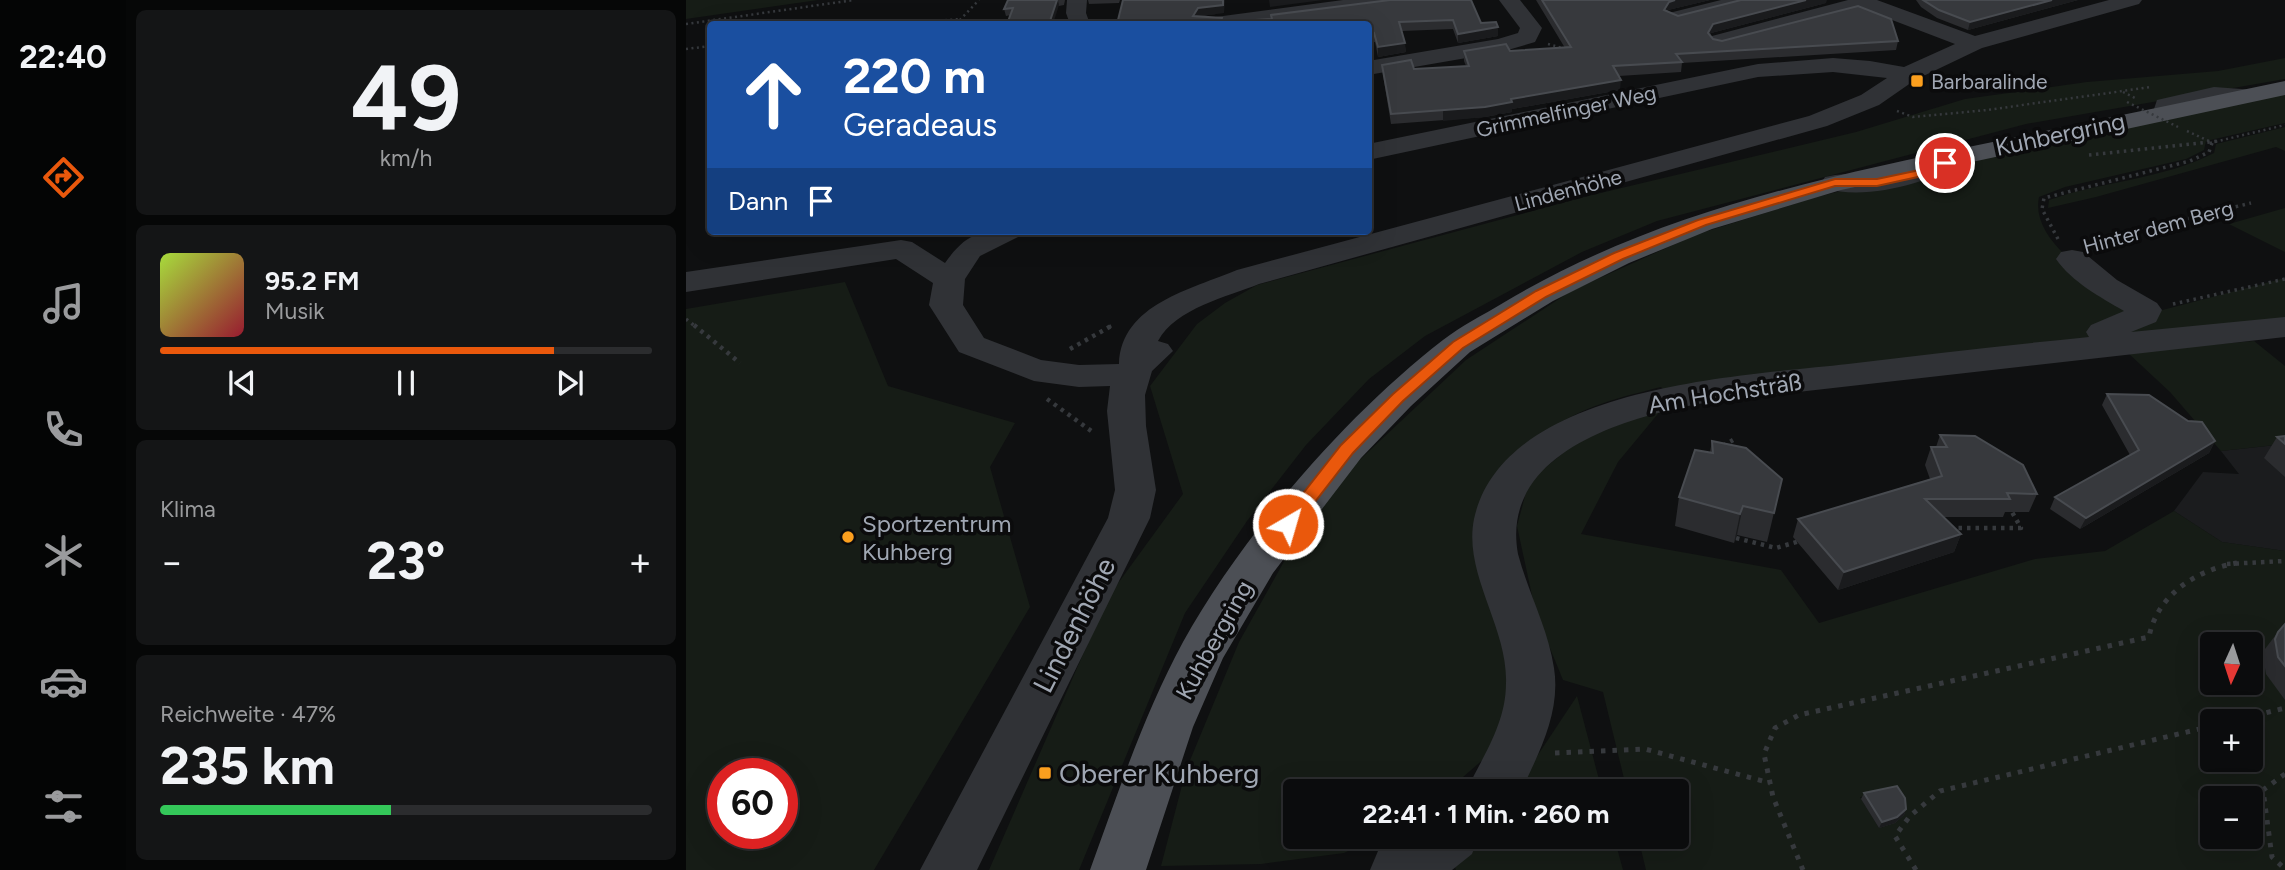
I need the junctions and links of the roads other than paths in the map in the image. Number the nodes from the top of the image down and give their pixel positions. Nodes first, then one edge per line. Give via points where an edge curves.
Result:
1 (1077, 0) edge
2 (1390, 0) edge
3 (1509, 0) edge
4 (1747, 0) edge
5 (2132, 0) edge
6 (1863, 1) edge
7 (1676, 17) edge
8 (1079, 21) edge
9 (1231, 21) edge
10 (1720, 41) edge
11 (1974, 43) junction
12 (1372, 67) edge
13 (1908, 75) junction
14 (2285, 88) edge
15 (1372, 151) edge
16 (999, 235) edge
17 (2072, 259) road end
18 (949, 279) junction
19 (686, 282) edge
20 (2285, 327) edge
21 (2119, 344) junction
22 (1135, 370) junction
23 (1499, 779) edge
24 (948, 870) edge
25 (1118, 870) edge

1 - 8 street
2 - 9 street
3 - 12 street via 1531,28 1527,37
4 - 7 street
5 - 11 street, Lindenhöhe
6 - 10 street
6 - 11 street
11 - 13 street, Lindenhöhe
13 - 15 street, Grimmelfinger Weg via 1848,66 1763,70
13 - 22 street, Lindenhöhe via 1870,100 1773,135 1248,277 1222,289 1209,306
14 - 25 main road, Kuhbergring via 2246,95 2172,119 1957,155 1835,183 1702,223 1618,256 1541,294 1458,345 1347,449 1258,562 1202,652 1168,727
16 - 18 street via 969,250
17 - 21 street, Hinter dem Berg via 2145,310 2144,315 2103,332
18 - 19 street via 901,249
18 - 22 street via 946,305 971,345 1034,370 1079,376
20 - 21 street, Am Hochsträß
21 - 23 street, Am Hochsträß via 1679,397 1590,422 1553,442 1523,468 1496,515 1496,559 1531,670 1528,705
22 - 24 street, Lindenhöhe via 1126,422 1135,488 1129,518

